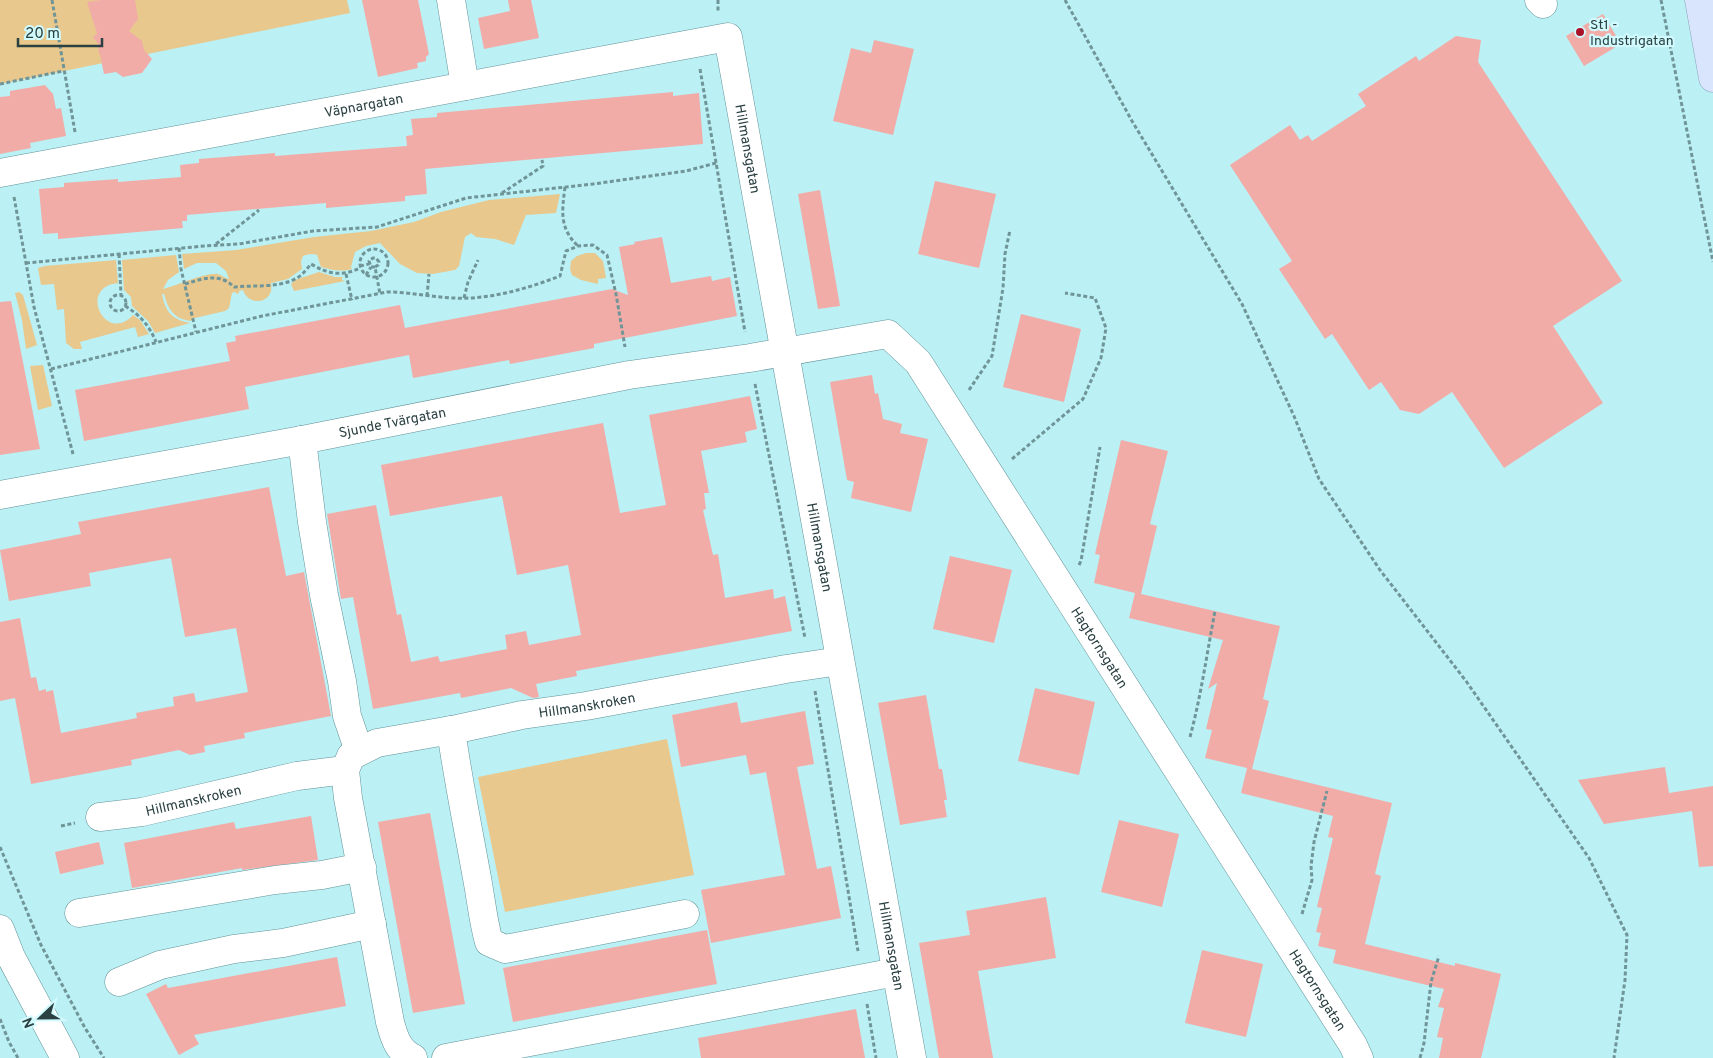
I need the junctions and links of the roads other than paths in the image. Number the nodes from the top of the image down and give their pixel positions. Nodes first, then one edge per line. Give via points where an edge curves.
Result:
1 (451, 0) edge
2 (1700, 0) edge
3 (728, 36) joint
4 (1713, 78) edge
5 (465, 86) junction
6 (4, 172) edge
7 (784, 352) junction
8 (302, 440) junction
9 (0, 495) edge
10 (840, 661) junction
11 (451, 730) junction
12 (352, 760) junction
13 (100, 817) dead end
14 (362, 867) junction
15 (79, 913) dead end
16 (685, 914) dead end
17 (372, 924) junction
18 (0, 930) edge
19 (896, 972) junction
20 (119, 982) dead end
21 (397, 1054) edge
22 (65, 1058) edge
23 (446, 1058) edge
24 (912, 1058) edge
25 (1359, 1058) edge

1 - 5 street
2 - 4 main road
3 - 5 street, Väpnargatan
3 - 7 street, Hillmansgatan
5 - 6 street, Väpnargatan
7 - 8 street, Sjunde Tvärgatan via 629,375
7 - 10 street, Hillmansgatan
7 - 25 street, Hagtornsgatan via 888,334 918,362
8 - 9 street, Sjunde Tvärgatan
8 - 12 street via 312,522 342,681
10 - 11 street, Hillmanskroken
10 - 19 street, Hillmansgatan
11 - 12 street, Hillmanskroken via 377,742
11 - 16 street via 489,942 505,949
12 - 13 street, Hillmanskroken via 163,807
12 - 14 street via 348,798
14 - 15 street
14 - 17 street
17 - 20 street via 160,965
17 - 21 street
18 - 22 street
19 - 23 street
19 - 24 street, Hillmansgatan

